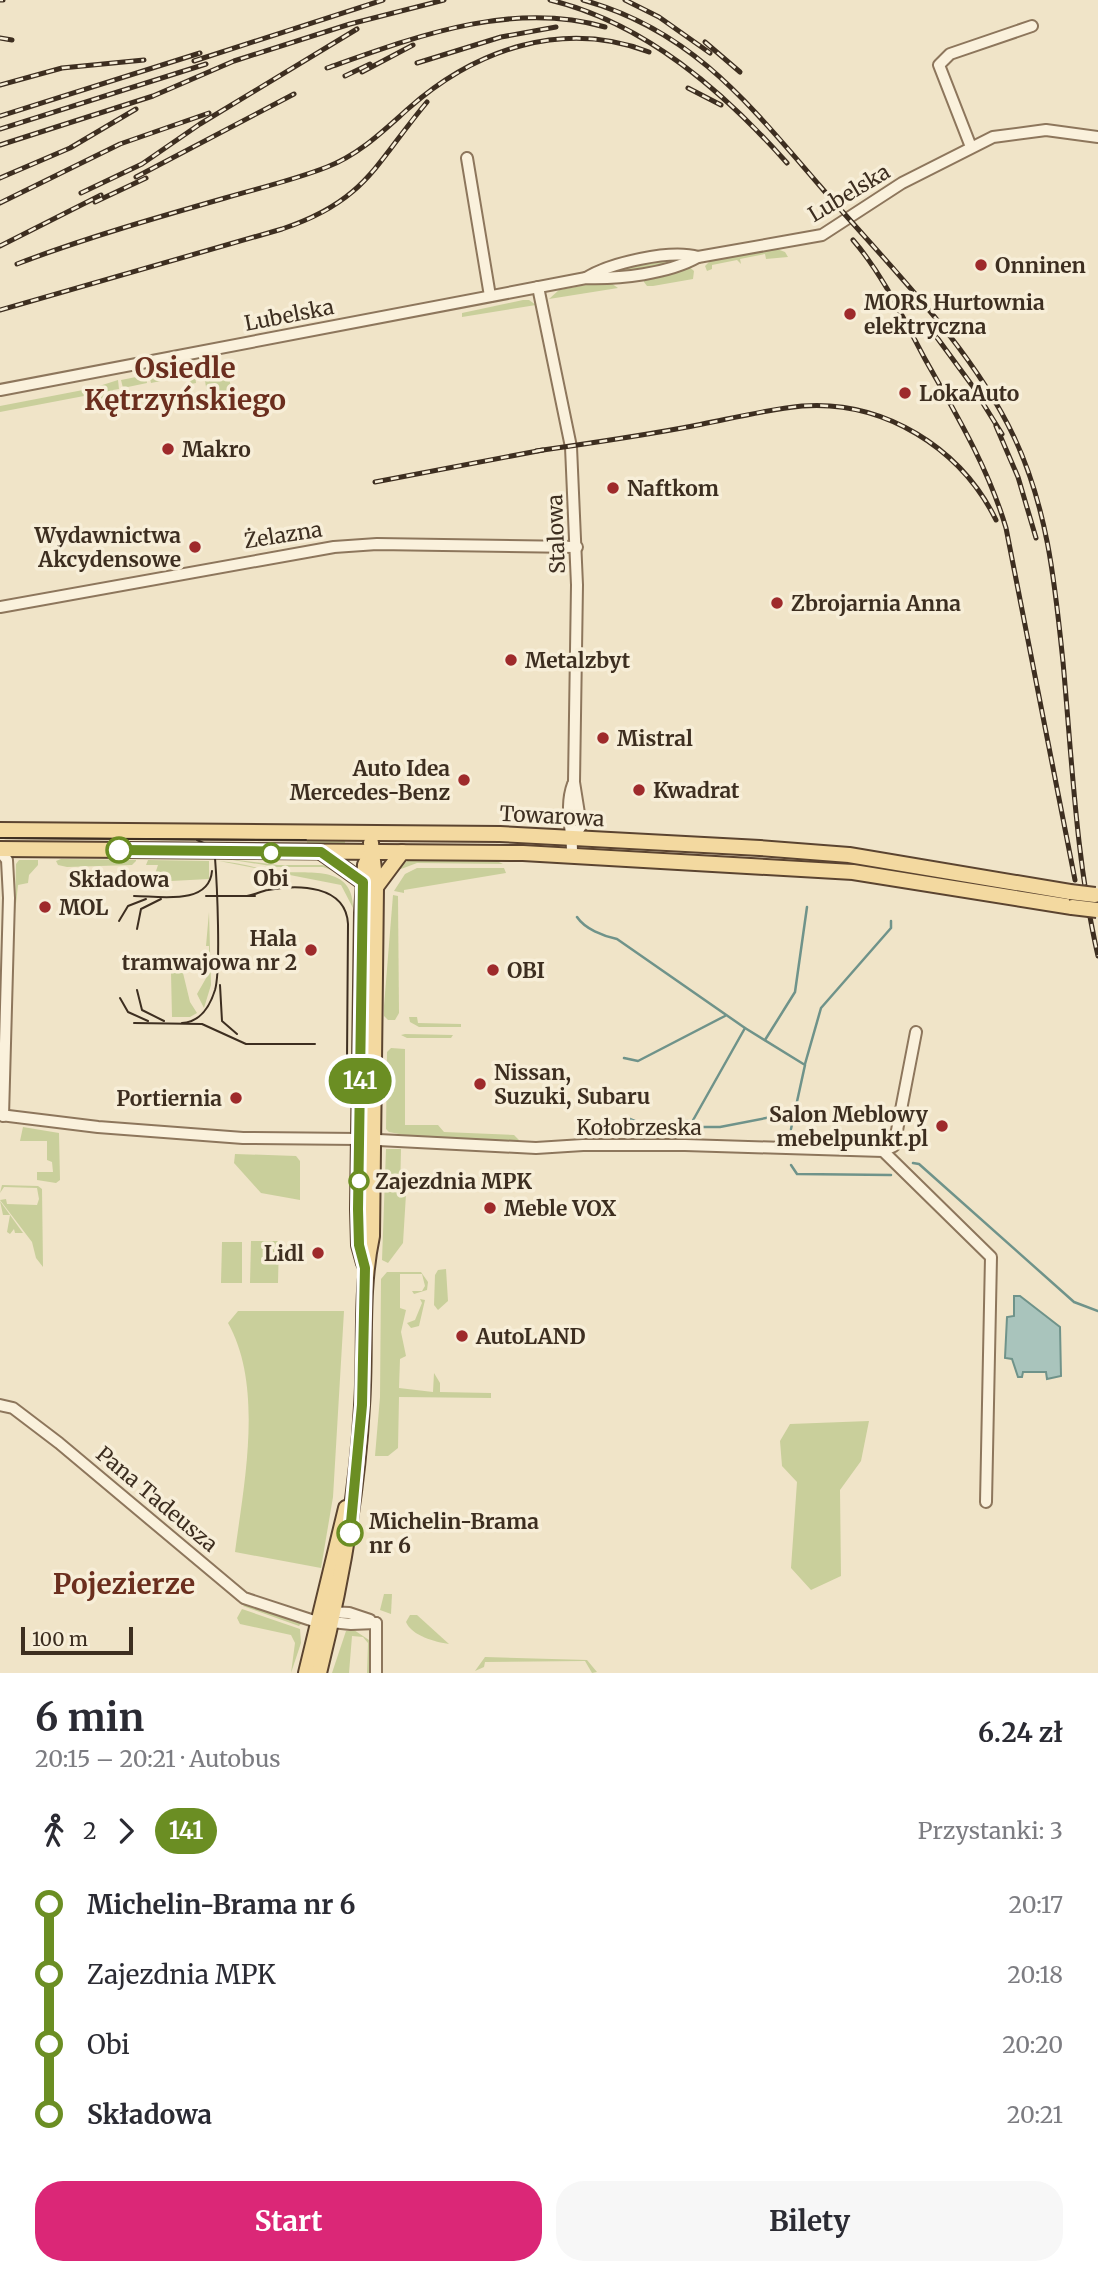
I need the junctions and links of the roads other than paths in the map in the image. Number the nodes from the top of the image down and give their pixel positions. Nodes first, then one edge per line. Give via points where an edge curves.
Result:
1 (1032, 26) dead end
2 (1098, 137) edge
3 (971, 147) junction
4 (467, 158) dead end
5 (538, 287) junction
6 (490, 296) junction
7 (0, 390) edge
8 (577, 547) junction
9 (0, 607) edge
10 (574, 782) junction
11 (581, 824) junction
12 (0, 830) edge
13 (570, 831) junction
14 (371, 833) junction
15 (601, 839) junction
16 (0, 850) edge
17 (321, 852) junction
18 (371, 852) junction
19 (402, 852) junction
20 (572, 856) junction
21 (0, 862) edge
22 (951, 872) junction
23 (7, 874) junction
24 (370, 885) junction
25 (944, 886) junction
26 (1096, 895) edge
27 (1097, 910) edge
28 (916, 1032) dead end
29 (2, 1116) edge
30 (366, 1140) junction
31 (883, 1151) junction
32 (0, 1405) edge
33 (986, 1502) dead end
34 (327, 1617) junction
35 (378, 1635) junction
36 (392, 1635) dead end
37 (306, 1673) edge
38 (319, 1673) edge
39 (376, 1673) edge

1 - 3 street via 950,54 939,65
2 - 3 street, Lubelska via 1033,131 993,137
3 - 5 street, Lubelska via 862,206 822,235 698,257 627,276
4 - 6 street
5 - 6 street, Lubelska
5 - 8 street, Stalowa via 571,444
6 - 7 street, Lubelska
8 - 9 street, Żelazna via 337,546
8 - 10 street, Stalowa
10 - 11 street, Stalowa
10 - 13 street, Stalowa
11 - 13 street, Stalowa
11 - 15 street
12 - 14 main road, Towarowa
13 - 14 main road, Towarowa via 546,836
13 - 15 main road, Towarowa
13 - 20 street, Stalowa
14 - 18 main road
15 - 22 main road, Towarowa via 838,853
16 - 17 main road, Towarowa
16 - 23 street via 7,860
17 - 18 main road, Towarowa
17 - 24 main road
18 - 19 main road, Towarowa
18 - 24 main road
19 - 20 main road, Towarowa
19 - 24 main road
20 - 25 main road, Towarowa via 853,872
21 - 23 street
22 - 25 main road via 954,881
22 - 26 main road, Towarowa, bridge
23 - 29 street
24 - 30 main road
25 - 27 main road, Towarowa, bridge
28 - 31 street via 894,1146
29 - 30 street, Kołobrzeska via 192,1135
30 - 31 street, Kołobrzeska via 537,1148 685,1145
30 - 34 main road via 359,1245 365,1268 362,1405 348,1546
31 - 33 street via 990,1257
32 - 34 street, Pana Tadeusza via 13,1408 60,1443 244,1598 266,1607
34 - 35 street, Pana Tadeusza via 376,1623
34 - 37 main road
34 - 38 main road
35 - 36 street
35 - 39 street

